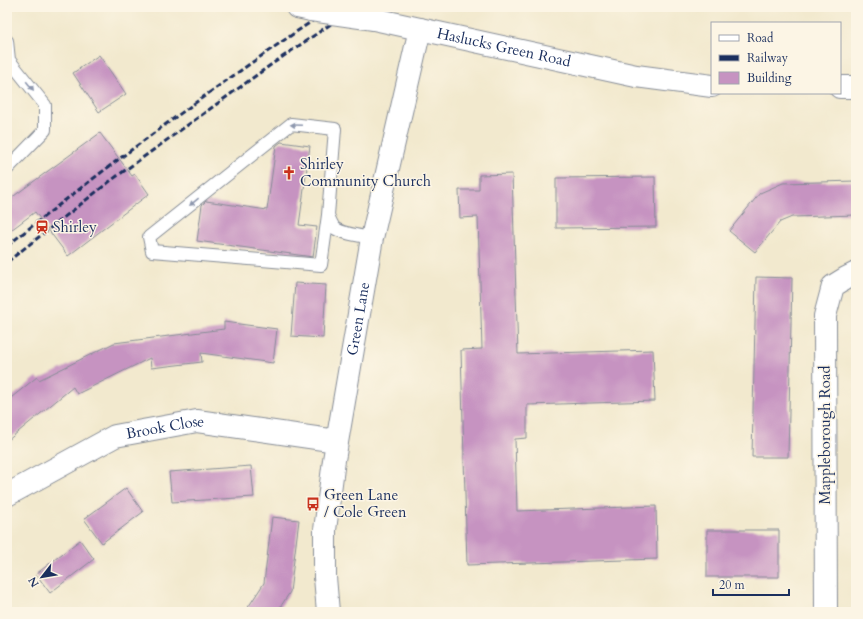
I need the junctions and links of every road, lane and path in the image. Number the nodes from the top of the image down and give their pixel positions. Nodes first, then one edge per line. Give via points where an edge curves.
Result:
1 (304, 8) edge
2 (420, 29) junction
3 (7, 41) edge
4 (711, 86) edge
5 (841, 87) edge
6 (856, 87) edge
7 (7, 169) edge
8 (328, 215) junction
9 (372, 238) junction
10 (856, 273) edge
11 (338, 441) junction
12 (7, 495) edge
13 (328, 612) edge
14 (826, 612) edge

1 - 2 street, Haslucks Green Road, bridge
2 - 4 street, Haslucks Green Road via 636,76
2 - 9 street, Green Lane
3 -> 7 lane via 9,60 45,105 45,130
5 - 6 street
8 -> 8 lane via 335,128 291,124 149,237 152,252 321,265
8 - 9 lane via 336,229
9 - 11 street, Green Lane
10 - 14 street, Mappleborough Road via 833,286 825,316
11 - 12 street, Brook Close via 197,421 115,436
11 - 13 street, Green Lane via 324,530

